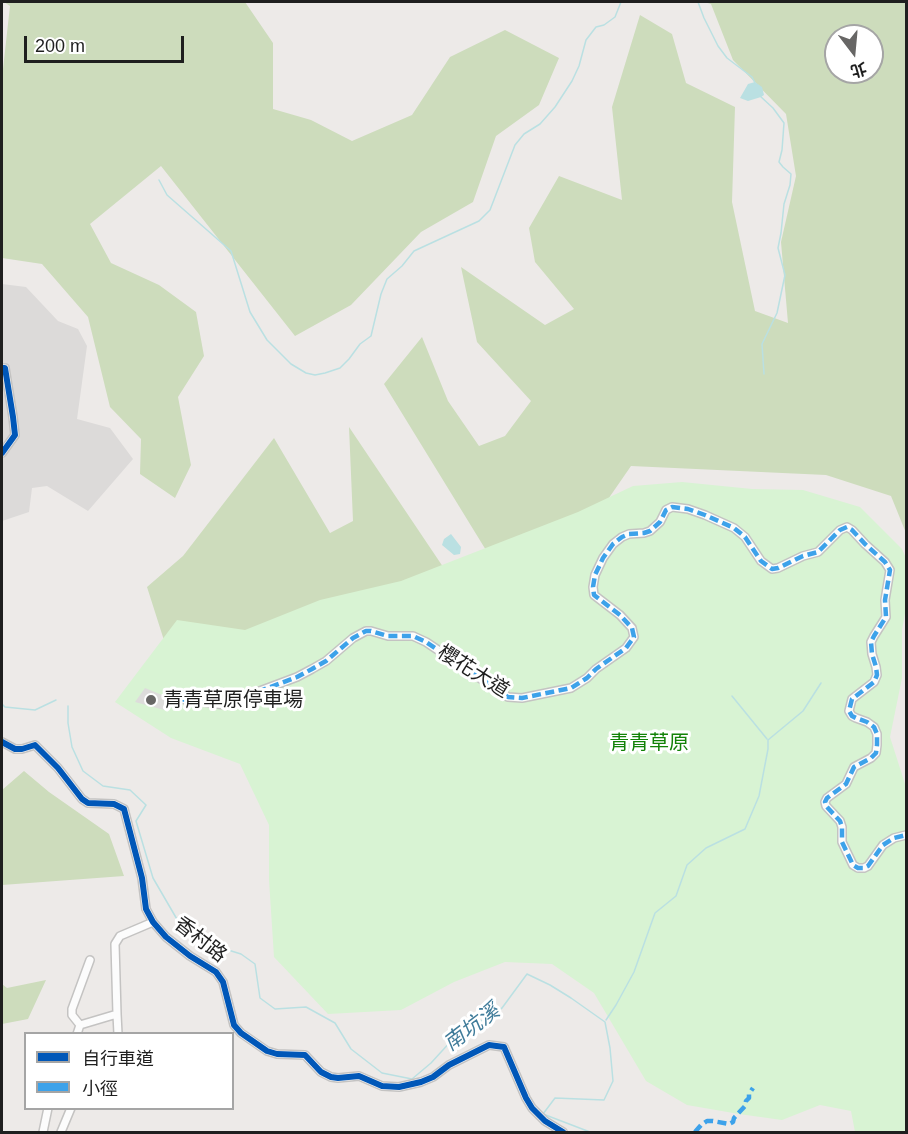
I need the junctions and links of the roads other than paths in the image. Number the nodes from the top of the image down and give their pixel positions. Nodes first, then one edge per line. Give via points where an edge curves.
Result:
1 (3, 368) edge
2 (2, 453) edge
3 (180, 699) dead end
4 (2, 742) edge
5 (906, 835) edge
6 (153, 922) junction
7 (90, 960) dead end
8 (117, 1014) junction
9 (80, 1025) junction
10 (78, 1032) edge
11 (118, 1032) edge
12 (48, 1110) edge
13 (70, 1110) edge
14 (43, 1132) edge
15 (61, 1132) edge
16 (562, 1132) edge

1 - 2 street via 15,435
3 - 5 street, 櫻花大道 via 225,705 239,702 312,669 366,631 413,636 426,642 507,698 571,688 626,648 634,637 632,628 620,615 594,594 595,575 603,558 622,537 650,531 666,510 688,509 734,528 772,569 818,552 848,527 890,570 886,617 872,642 877,675 852,699 849,711 874,727 878,745 876,753 854,767 846,784 825,802 840,821 842,842 853,865 868,866 883,845
4 - 6 street, 香村路 via 21,749 35,745 82,800 124,809 146,909
6 - 8 street via 120,936 115,944
6 - 16 street, 香村路 via 166,937 219,975 234,1025 267,1051 305,1055 330,1077 359,1076 382,1086 399,1087 427,1080 489,1045 504,1047 532,1108
7 - 9 street via 72,1009
8 - 9 street
8 - 11 street
9 - 10 street
12 - 14 street
13 - 15 street

